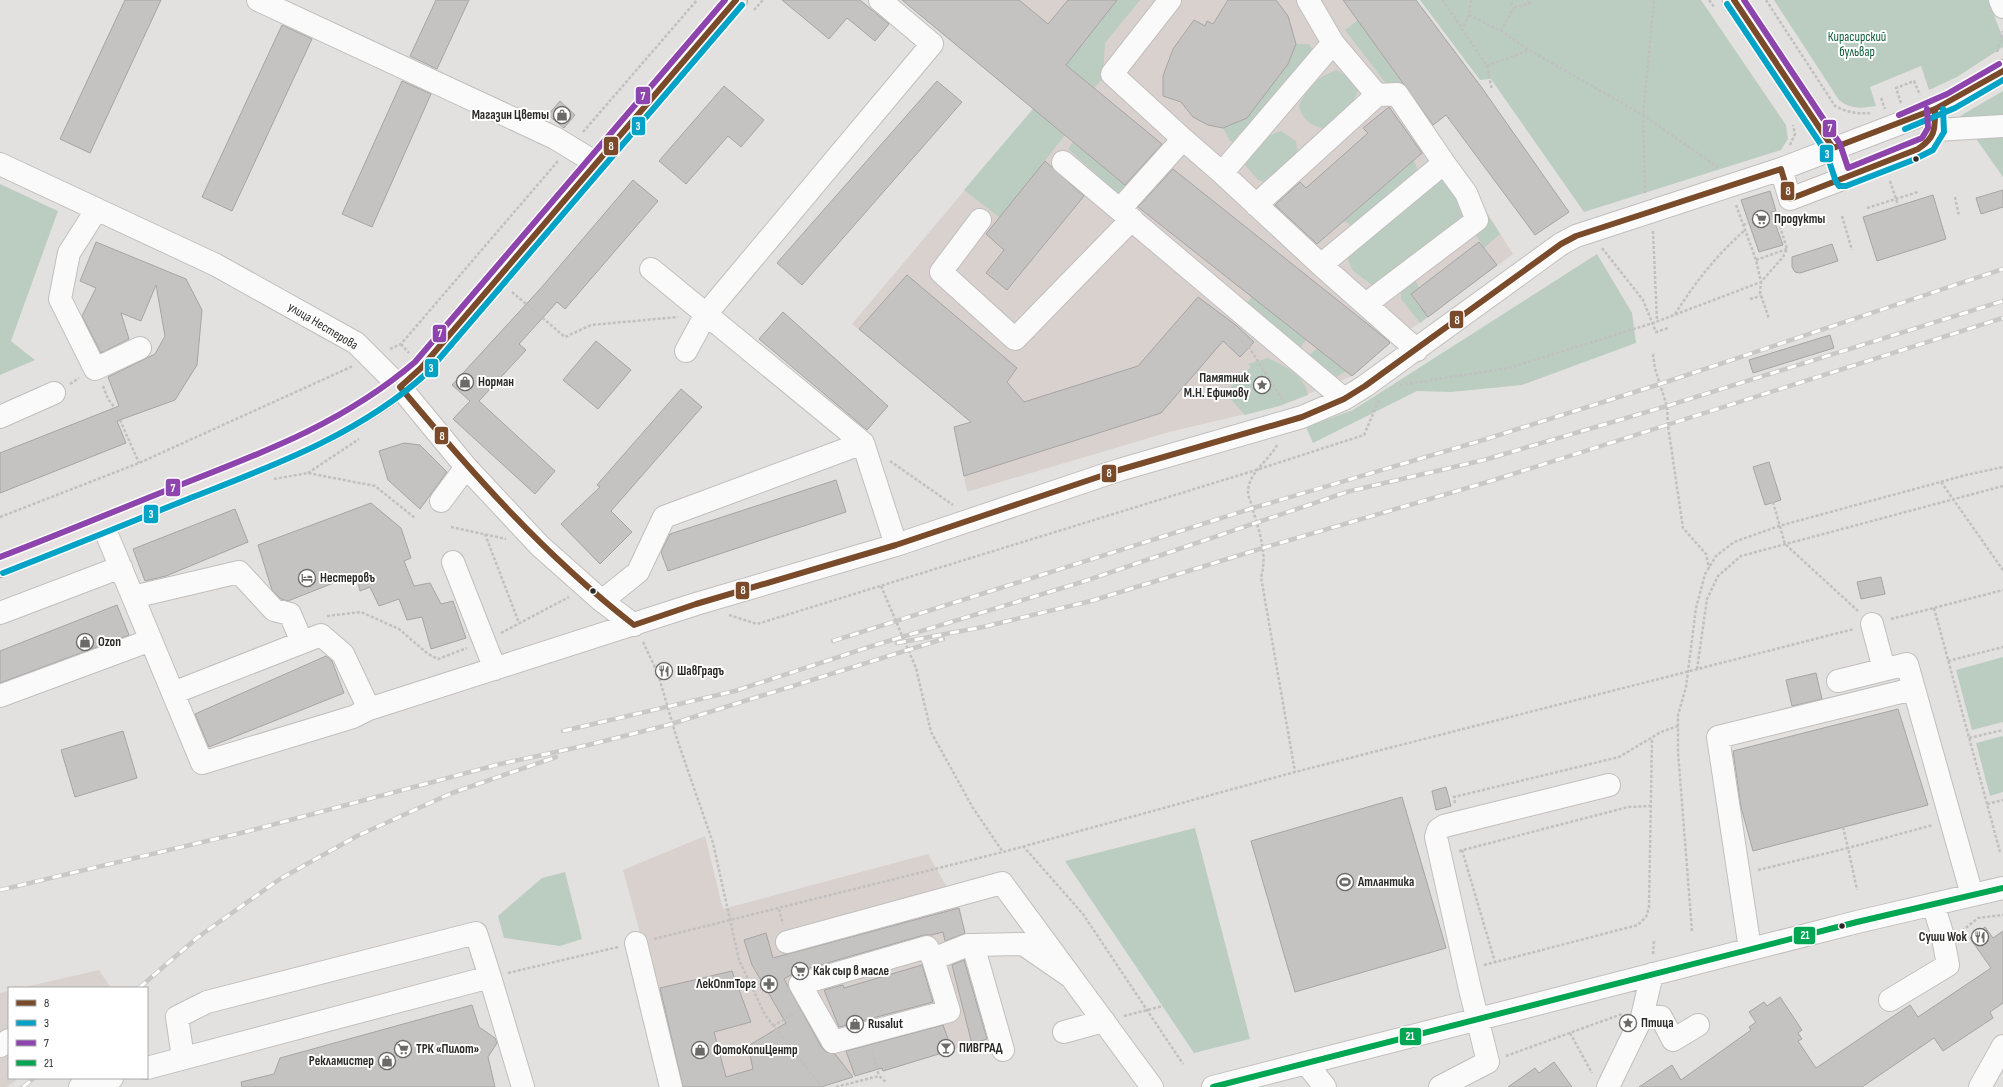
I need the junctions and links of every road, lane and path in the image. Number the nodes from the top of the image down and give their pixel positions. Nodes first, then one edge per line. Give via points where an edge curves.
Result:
1 (258, 0) edge
2 (697, 0) edge
3 (736, 0) edge
4 (880, 0) edge
5 (1170, 0) edge
6 (1308, 0) edge
7 (1442, 0) edge
8 (1471, 0) edge
9 (1510, 0) edge
10 (1530, 0) edge
11 (1654, 0) edge
12 (1734, 0) edge
13 (1766, 0) edge
14 (2000, 0) edge
15 (1514, 7) junction
16 (2003, 7) edge
17 (1469, 15) junction
18 (1462, 29) junction
19 (1501, 31) junction
20 (2003, 31) edge
21 (1333, 43) junction
22 (1529, 50) junction
23 (1999, 64) edge
24 (1487, 66) junction
25 (1492, 90) dead end
26 (1377, 95) junction
27 (1881, 98) dead end
28 (1908, 103) dead end
29 (1930, 103) junction
30 (1902, 105) junction
31 (1896, 108) dead end
32 (1874, 112) dead end
33 (1881, 112) dead end
34 (1643, 115) junction
35 (2003, 126) edge
36 (1936, 130) junction
37 (1183, 139) junction
38 (570, 147) junction
39 (1833, 148) junction
40 (1063, 162) dead end
41 (596, 163) junction
42 (1444, 163) junction
43 (0, 164) edge
44 (1781, 168) junction
45 (1222, 173) junction
46 (1843, 179) junction
47 (1730, 185) junction
48 (1892, 187) dead end
49 (1918, 192) dead end
50 (1955, 198) dead end
51 (1896, 200) junction
52 (1256, 205) junction
53 (1898, 206) dead end
54 (1867, 208) dead end
55 (97, 209) junction
56 (1650, 212) junction
57 (1126, 214) junction
58 (1772, 215) dead end
59 (1842, 216) dead end
60 (1959, 216) dead end
61 (980, 220) dead end
62 (1749, 223) dead end
63 (1743, 225) junction
64 (1745, 230) junction
65 (1601, 248) dead end
66 (1787, 249) junction
67 (1852, 250) dead end
68 (1756, 260) junction
69 (1321, 265) junction
70 (651, 269) dead end
71 (1761, 282) junction
72 (510, 290) dead end
73 (1761, 296) junction
74 (1750, 299) dead end
75 (1366, 304) junction
76 (706, 314) junction
77 (1675, 314) junction
78 (1769, 319) dead end
79 (1657, 321) junction
80 (1653, 323) junction
81 (1668, 328) dead end
82 (1237, 337) dead end
83 (401, 344) junction
84 (140, 348) dead end
85 (1417, 350) junction
86 (686, 351) dead end
87 (409, 354) dead end
88 (1653, 354) dead end
89 (371, 358) junction
90 (400, 387) junction
91 (1375, 387) junction
92 (54, 393) dead end
93 (1344, 399) junction
94 (1285, 404) dead end
95 (0, 417) edge
96 (120, 420) dead end
97 (863, 443) junction
98 (888, 460) dead end
99 (139, 463) junction
100 (466, 467) junction
101 (2003, 468) edge
102 (1256, 470) junction
103 (273, 479) dead end
104 (1942, 482) junction
105 (2003, 486) edge
106 (1952, 499) junction
107 (441, 501) dead end
108 (1773, 502) dead end
109 (958, 509) dead end
110 (0, 517) edge
111 (415, 518) dead end
112 (103, 525) junction
113 (1779, 526) junction
114 (451, 527) dead end
115 (485, 534) junction
116 (896, 544) junction
117 (1785, 544) junction
118 (540, 546) junction
119 (453, 562) dead end
120 (0, 566) edge
121 (121, 567) junction
122 (1709, 568) junction
123 (2003, 570) edge
124 (881, 586) junction
125 (2003, 590) edge
126 (594, 595) junction
127 (133, 597) junction
128 (696, 604) junction
129 (1934, 608) junction
130 (0, 613) edge
131 (323, 617) dead end
132 (519, 623) junction
133 (1872, 624) junction
134 (634, 625) junction
135 (151, 640) junction
136 (302, 642) junction
137 (484, 642) junction
138 (2003, 647) edge
139 (1948, 660) junction
140 (495, 669) junction
141 (1697, 669) junction
142 (1884, 669) junction
143 (1688, 671) junction
144 (1838, 681) dead end
145 (1913, 689) junction
146 (173, 693) junction
147 (0, 696) edge
148 (369, 709) junction
149 (1678, 726) junction
150 (2003, 730) edge
151 (1652, 738) junction
152 (1969, 738) junction
153 (1295, 772) junction
154 (1609, 786) dead end
155 (2003, 800) edge
156 (1987, 804) junction
157 (1651, 806) junction
158 (1951, 820) junction
159 (1459, 822) junction
160 (1843, 827) dead end
161 (1023, 846) junction
162 (1848, 848) junction
163 (1462, 850) junction
164 (1003, 852) junction
165 (2000, 852) dead end
166 (1440, 855) junction
167 (1738, 875) junction
168 (2003, 888) edge
169 (1857, 890) dead end
170 (1972, 895) junction
171 (1933, 904) junction
172 (2003, 915) edge
173 (731, 921) junction
174 (1692, 931) dead end
175 (787, 942) dead end
176 (636, 943) junction
177 (973, 945) junction
178 (1944, 945) junction
179 (1750, 949) junction
180 (933, 959) junction
181 (1495, 962) junction
182 (1466, 970) junction
183 (1652, 974) junction
184 (490, 977) junction
185 (1071, 977) junction
186 (1890, 1000) dead end
187 (811, 1004) junction
188 (1163, 1006) dead end
189 (1145, 1010) junction
190 (1643, 1012) junction
191 (1477, 1019) junction
192 (1104, 1021) junction
193 (1698, 1024) dead end
194 (773, 1026) junction
195 (1064, 1032) dead end
196 (867, 1033) junction
197 (1570, 1033) junction
198 (2003, 1046) edge
199 (1002, 1050) dead end
200 (183, 1058) junction
201 (1488, 1062) junction
202 (1306, 1063) junction
203 (1183, 1064) dead end
204 (148, 1068) edge
205 (879, 1076) junction
206 (108, 1079) edge
207 (1601, 1080) edge
208 (887, 1083) dead end
209 (80, 1087) edge
210 (523, 1087) edge
211 (671, 1087) edge
212 (822, 1087) edge
213 (836, 1087) edge
214 (1152, 1087) edge
215 (1213, 1087) edge
216 (1325, 1087) edge
217 (1440, 1087) edge
218 (1980, 1087) edge

1 - 38 street
2 - 38 path
3 - 41 main road
4 - 76 street via 932,44
5 - 37 street via 1112,74
6 - 21 street
7 - 18 path
8 - 17 path
9 - 15 path
10 - 15 path via 1529,4
11 - 34 path
12 - 39 street
13 - 32 path via 1835,106 1859,114
14 - 16 street
15 - 19 path
17 - 18 path
17 - 19 path
18 - 24 path
19 - 22 path
20 - 23 path
21 - 26 street
21 - 45 street
22 - 24 path
22 - 34 path
23 - 29 street
24 - 25 path
26 - 42 street via 1397,94
26 - 52 street
27 - 33 path via 1888,110
28 - 30 path
29 - 30 path via 1921,99 1914,81 1896,88
29 - 36 street
29 - 39 street
30 - 31 path
34 - 47 path via 1725,173
34 - 56 path via 1646,196
35 - 36 street
36 - 46 street via 1928,144 1910,154
37 - 45 street
37 - 57 street
38 - 41 street
38 - 83 path
39 - 44 street
39 - 46 street
40 - 57 street
41 - 90 main road via 421,368
42 - 69 street
42 - 75 street via 1466,192 1477,220
43 - 55 street, улица Нестерова
44 - 46 street via 1790,199
44 - 47 street
45 - 52 street
47 - 56 street
47 - 63 path
48 - 51 path
49 - 51 path
50 - 60 path
51 - 53 path
51 - 54 path
52 - 69 street
55 - 84 street via 69,253 60,299 95,369
55 - 89 street, улица Нестерова via 216,265 356,343
56 - 79 path
56 - 85 street via 1589,230 1561,244
57 - 61 street via 1015,339 941,272
57 - 93 street
58 - 66 path via 1776,214
59 - 67 path
62 - 63 path
63 - 64 path
64 - 68 path
64 - 77 path via 1697,280
65 - 80 path via 1643,300
66 - 68 path
66 - 71 path via 1784,257
68 - 71 path
69 - 75 street
70 - 76 street
71 - 73 path
71 - 77 path
72 - 76 path via 565,337 591,325
73 - 74 path
73 - 78 path
75 - 85 street
76 - 86 street
76 - 97 street
77 - 79 path
79 - 80 path
80 - 81 path via 1656,332
80 - 91 path via 1509,368
82 - 94 path via 1249,348
83 - 87 path
83 - 89 path
85 - 91 street
88 - 122 path via 1667,406 1683,528 1706,554
89 - 90 street, улица Нестерова
89 - 99 path
90 - 100 street, улица Нестерова
90 - 112 main road via 340,426
91 - 93 street
91 - 102 path via 1364,435
92 - 95 street
93 - 116 street via 1302,416 1119,470
96 - 99 path
97 - 116 street
97 - 126 street via 664,516 638,572
98 - 109 path
99 - 110 path
100 - 107 street
100 - 118 street, улица Нестерова
101 - 104 path
102 - 124 path
102 - 153 path via 1248,491 1262,548 1264,567 1261,577
103 - 111 path via 308,473 376,486
104 - 106 path
104 - 113 path
105 - 106 path
106 - 117 path
106 - 123 path
108 - 113 path
112 - 120 main road
112 - 121 street
113 - 117 path
113 - 122 path via 1734,542 1716,556
114 - 115 path
115 - 118 path
115 - 132 path
116 - 128 street
117 - 133 path
117 - 141 path via 1742,556 1718,576 1707,599
118 - 126 street, улица Нестерова
119 - 137 street
121 - 127 street
121 - 130 street
122 - 143 path via 1696,608
124 - 128 path via 758,624
124 - 164 path via 916,668 931,732 973,808
125 - 129 path
126 - 132 path
126 - 134 street, улица Нестерова
127 - 135 street
127 - 136 street via 239,572 274,610 290,614
128 - 134 street
129 - 133 path
129 - 139 path
131 - 137 path via 361,612 399,629 428,654 438,659
132 - 137 path
133 - 141 path
133 - 142 street
134 - 140 street
134 - 173 path via 658,674 677,739 713,843
135 - 146 street
135 - 147 street
136 - 146 street
136 - 148 street via 321,635 342,654
137 - 140 street
138 - 139 path
139 - 152 path
140 - 148 street
141 - 143 path
142 - 144 street
142 - 145 street via 1907,664
143 - 149 path
143 - 153 path
145 - 158 street
145 - 167 street via 1718,737
146 - 148 street via 202,763 354,717
149 - 151 path
149 - 174 path
150 - 152 path
151 - 157 path
151 - 159 path via 1620,757 1454,797
152 - 156 path
153 - 161 path
154 - 159 street
155 - 156 path
156 - 165 path
157 - 163 path via 1628,807
157 - 181 path via 1649,907 1646,917 1638,925
158 - 162 path
158 - 170 street
159 - 166 street via 1438,830 1436,837
160 - 162 path
161 - 164 path
161 - 189 path via 1083,914
162 - 167 path
162 - 169 path
163 - 166 path
163 - 181 path
164 - 173 path
166 - 182 street
167 - 179 street
168 - 170 street
170 - 171 street
171 - 178 street
171 - 179 street
172 - 178 path via 1978,918
173 - 176 path
173 - 194 path via 739,960 765,1015
175 - 185 street via 1002,883
176 - 184 path
176 - 211 street
177 - 180 street
177 - 185 street via 1023,944
177 - 199 street
178 - 186 street via 1948,965
179 - 183 street
180 - 187 street via 927,947 800,984
180 - 196 street via 949,1011
181 - 182 path
182 - 191 street
183 - 190 street
183 - 191 street
184 - 200 street
184 - 200 street via 476,933 207,1002 177,1017
184 - 210 street
185 - 192 street
187 - 194 path
187 - 196 street via 834,1042
188 - 189 path
189 - 192 path
189 - 203 path
190 - 193 street via 1661,1017 1673,1040
190 - 197 path
190 - 207 street
191 - 201 street
191 - 202 street
192 - 195 street
192 - 214 street
194 - 212 path
196 - 205 path
197 - 201 path
197 - 207 path
198 - 218 street
200 - 204 street
201 - 217 street
202 - 215 street
202 - 216 street
205 - 208 path
205 - 213 path
206 - 209 street

